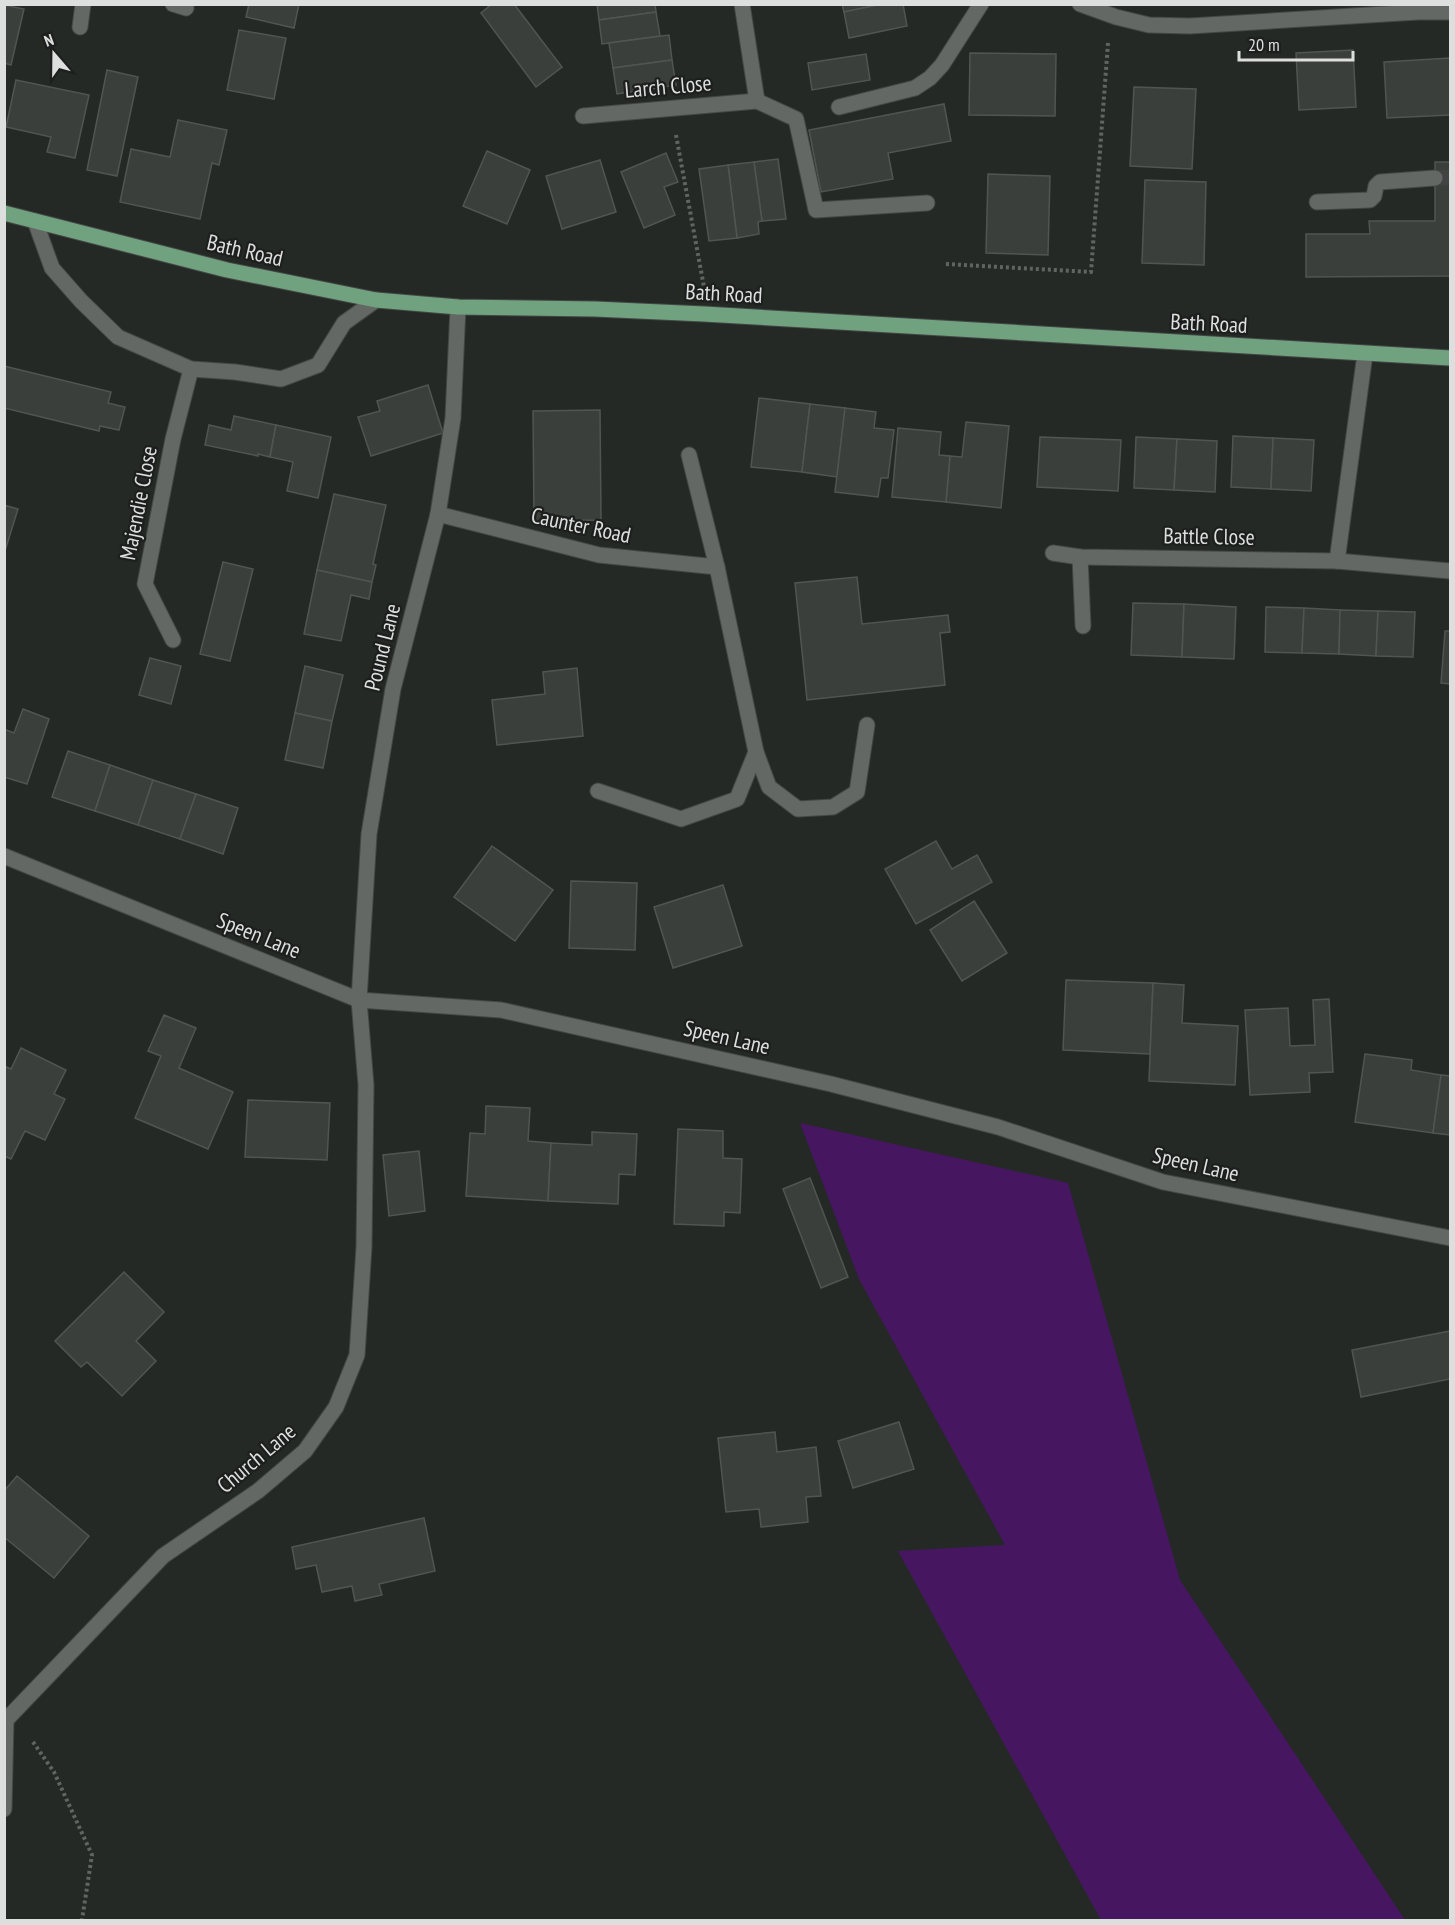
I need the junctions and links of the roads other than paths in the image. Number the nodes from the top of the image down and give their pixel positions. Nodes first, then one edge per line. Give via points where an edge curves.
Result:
1 (83, 4) edge
2 (742, 4) edge
3 (981, 4) edge
4 (1080, 4) edge
5 (1417, 8) edge
6 (1450, 12) edge
7 (80, 27) dead end
8 (757, 101) junction
9 (839, 107) dead end
10 (583, 116) dead end
11 (1434, 178) tunnel mouth
12 (1317, 202) dead end
13 (927, 203) dead end
14 (4, 213) edge
15 (35, 221) junction
16 (376, 300) junction
17 (458, 307) junction
18 (1365, 354) junction
19 (1450, 358) edge
20 (191, 369) junction
21 (689, 455) dead end
22 (438, 514) junction
23 (1053, 554) dead end
24 (1080, 556) junction
25 (1337, 561) junction
26 (717, 567) junction
27 (1450, 571) edge
28 (1083, 626) dead end
29 (173, 640) dead end
30 (867, 725) dead end
31 (756, 752) junction
32 (598, 791) dead end
33 (4, 856) edge
34 (359, 1000) junction
35 (1450, 1238) edge
36 (5, 1721) edge
37 (4, 1809) edge

1 - 7 street
2 - 8 street
3 - 9 street via 930,78 915,88
4 - 5 street via 1149,24 1190,26
5 - 6 street
8 - 10 street, Larch Close
8 - 13 street via 796,119 816,210
11 - 12 street via 1380,182 1370,200
14 - 15 main road, Bath Road
15 - 16 main road, Bath Road via 227,270
15 - 20 street via 52,267 118,337
16 - 17 main road, Bath Road
16 - 20 street via 344,323 318,365 281,379
17 - 18 main road, Bath Road via 704,314
17 - 22 street, Pound Lane via 453,418
18 - 19 main road, Bath Road
18 - 25 street
20 - 29 street, Majendie Close via 145,584
21 - 26 street
22 - 26 street, Caunter Road via 599,555
22 - 34 street, Pound Lane via 393,689 369,834
23 - 24 street, Battle Close
24 - 25 street, Battle Close
24 - 28 street
25 - 27 street, Battle Close
26 - 31 street
30 - 31 street via 857,792 834,807 798,809 769,787
31 - 32 street via 737,799 681,819
33 - 34 street, Speen Lane
34 - 35 street, Speen Lane via 501,1010 831,1084 998,1127 1163,1182
34 - 36 street, Church Lane via 366,1085 363,1257 357,1355 336,1407 305,1451 258,1491 163,1556
36 - 37 street

